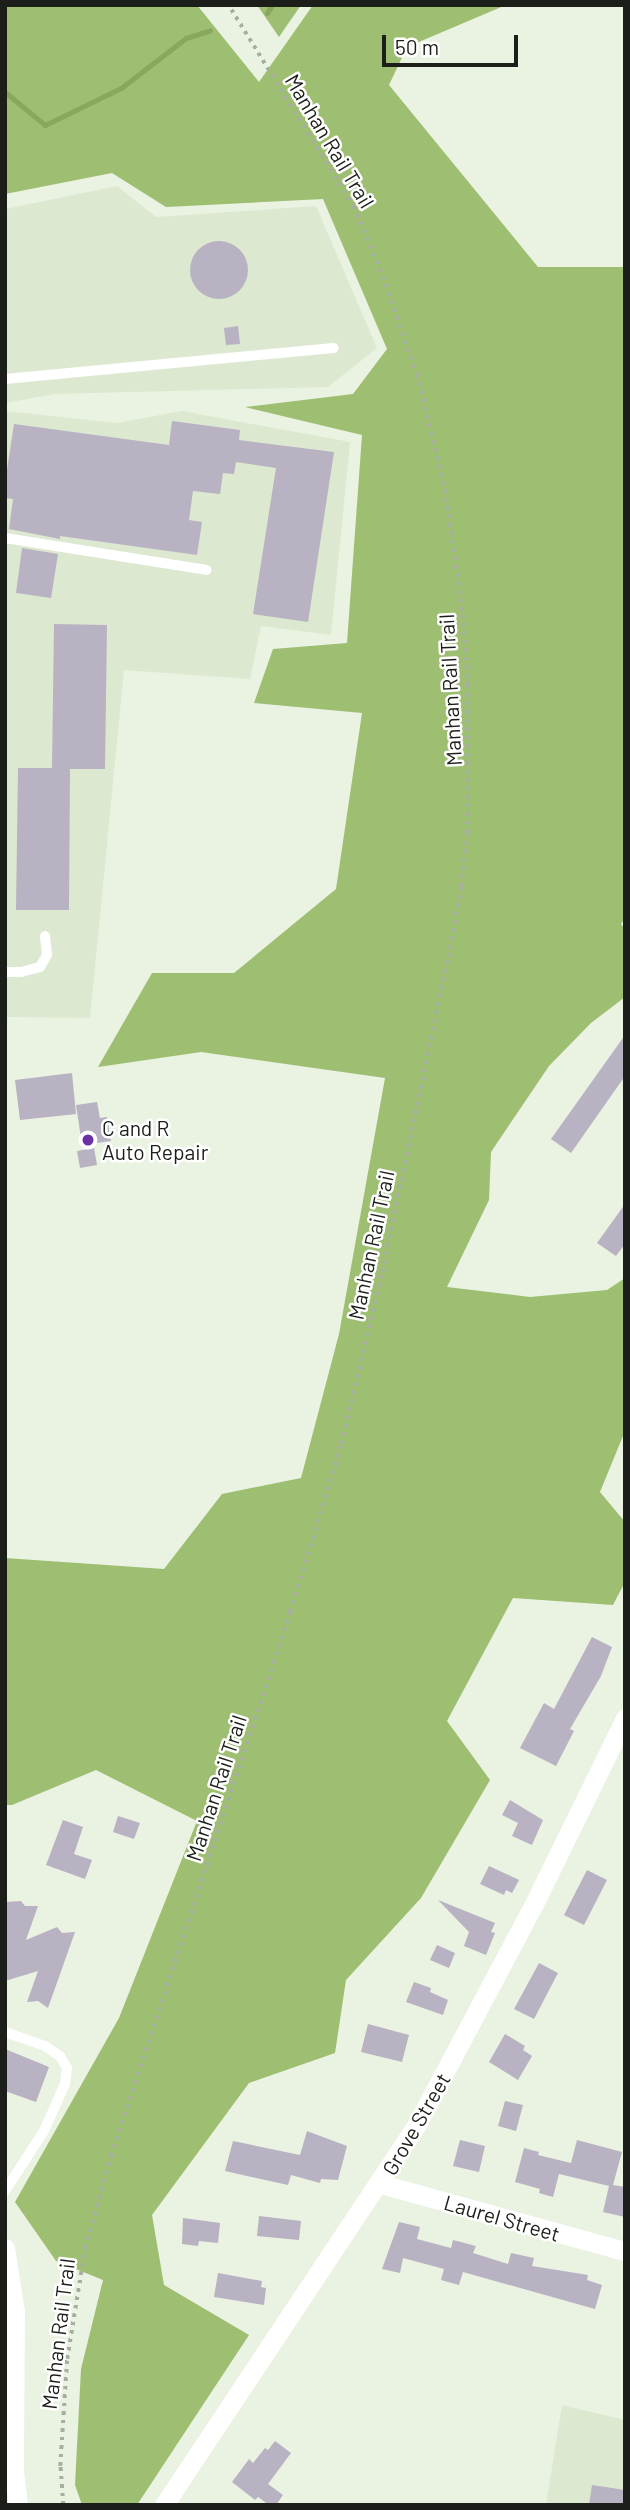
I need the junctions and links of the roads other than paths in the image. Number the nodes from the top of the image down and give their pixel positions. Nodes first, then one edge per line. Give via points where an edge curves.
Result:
1 (334, 348) dead end
2 (5, 380) edge
3 (5, 538) edge
4 (206, 569) dead end
5 (45, 936) dead end
6 (5, 972) edge
7 (625, 1718) edge
8 (5, 2032) edge
9 (380, 2184) junction
10 (5, 2191) edge
11 (5, 2248) edge
12 (625, 2251) edge
13 (18, 2505) edge
14 (164, 2505) edge

1 - 2 lane
3 - 4 lane
5 - 6 lane via 47,955 40,967
7 - 9 street, Grove Street via 466,2037
8 - 10 lane via 45,2046 60,2056 67,2068 65,2084 44,2131
9 - 12 street, Laurel Street
9 - 14 street, Grove Street
11 - 13 street via 15,2312

